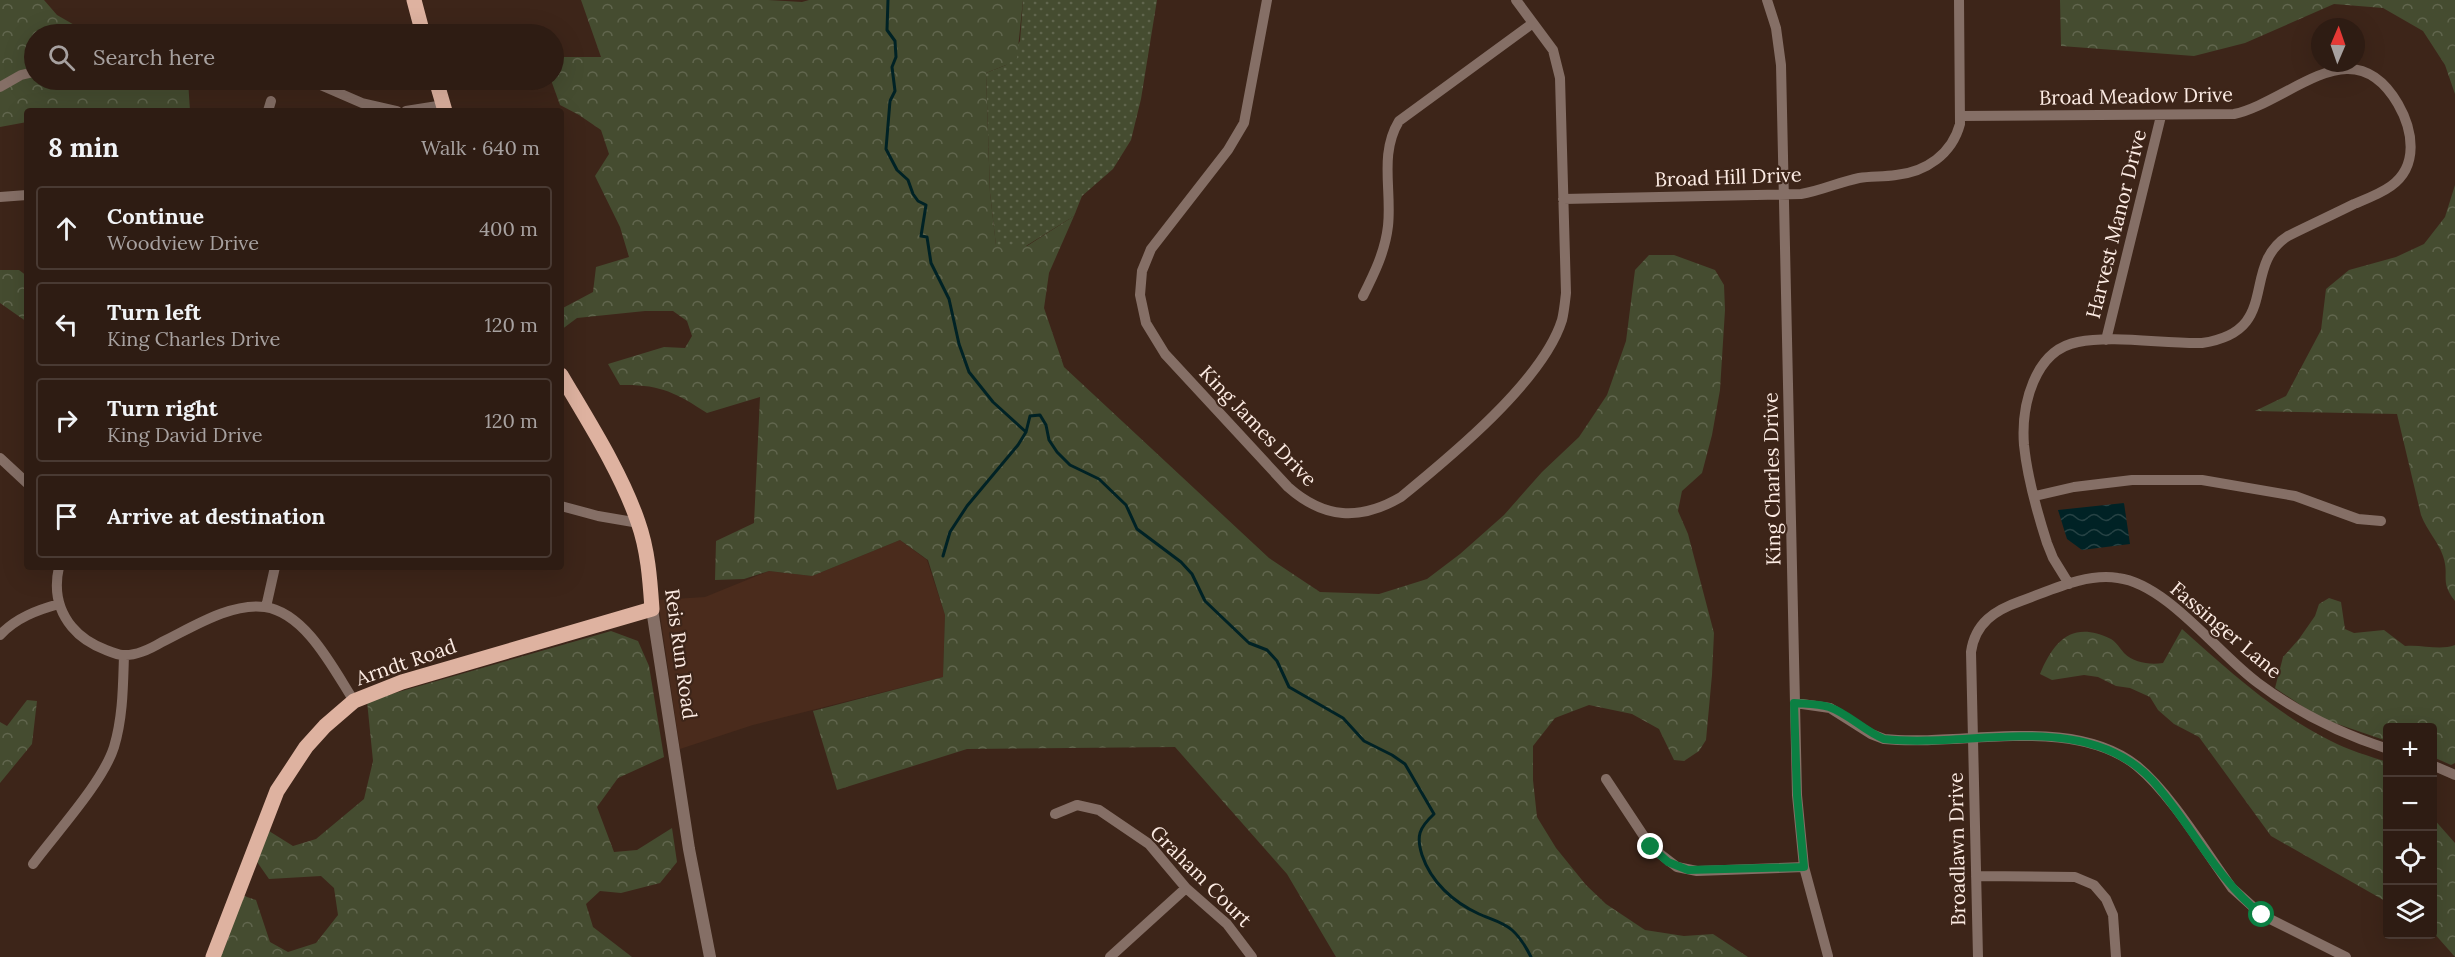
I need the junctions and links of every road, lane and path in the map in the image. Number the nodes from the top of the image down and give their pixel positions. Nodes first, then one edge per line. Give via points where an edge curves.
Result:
1 (414, 0) edge
2 (1267, 0) edge
3 (1516, 0) edge
4 (1767, 0) edge
5 (1959, 0) edge
6 (1533, 23) junction
7 (420, 24) edge
8 (24, 74) edge
9 (0, 87) edge
10 (331, 90) edge
11 (439, 90) edge
12 (383, 108) edge
13 (444, 108) edge
14 (1960, 116) junction
15 (2162, 116) junction
16 (24, 195) edge
17 (1784, 195) junction
18 (0, 196) edge
19 (1563, 199) junction
20 (1363, 296) dead end
21 (2106, 340) junction
22 (564, 380) edge
23 (0, 458) edge
24 (24, 480) edge
25 (2035, 496) junction
26 (564, 507) edge
27 (2380, 521) dead end
28 (639, 523) junction
29 (59, 570) edge
30 (274, 570) edge
31 (2069, 584) junction
32 (59, 604) junction
33 (266, 607) junction
34 (652, 609) junction
35 (0, 635) edge
36 (124, 656) junction
37 (354, 701) junction
38 (1794, 703) junction
39 (1972, 739) junction
40 (2383, 747) edge
41 (2437, 767) edge
42 (2455, 775) edge
43 (1606, 779) dead end
44 (1055, 814) dead end
45 (33, 864) dead end
46 (1804, 867) junction
47 (1976, 876) junction
48 (1186, 888) junction
49 (1828, 956) edge
50 (213, 957) edge
51 (710, 957) edge
52 (1110, 957) edge
53 (1252, 957) edge
54 (1978, 957) edge
55 (2116, 957) edge
56 (2346, 957) edge

1 - 7 main road
2 - 19 street, King James Drive via 1244,123 1228,150 1151,249 1142,271 1140,295 1146,323 1165,354 1304,500 1341,513 1369,512 1385,506 1424,478 1517,391 1549,347 1562,321 1566,293
3 - 6 street, King James Drive
4 - 17 street, King Charles Drive via 1781,65
5 - 14 street, Broad Hill Drive
6 - 19 street, King James Drive via 1553,50 1560,78
6 - 20 street via 1399,121 1391,134 1387,155 1389,210 1385,242
8 - 9 street
10 - 12 street via 362,104
11 - 13 main road
14 - 15 street, Broad Meadow Drive
14 - 17 street, Broad Hill Drive via 1958,131 1947,151 1924,167
15 - 21 street, Harvest Manor Drive
15 - 21 street, Broad Meadow Drive via 2242,112 2326,73 2360,70 2383,83 2402,111 2411,138 2409,162 2406,172 2391,187 2288,236 2275,246 2253,312 2235,333 2202,344
16 - 18 street
17 - 19 street, Broad Hill Drive
17 - 38 street, King Charles Drive
21 - 25 street, Broad Meadow Drive via 2062,347 2041,365 2024,433
22 - 28 main road, Reis Run Road via 595,432
23 - 24 street
25 - 27 street via 2132,480 2202,480 2295,496 2358,519
25 - 31 street, Broad Meadow Drive via 2050,551
26 - 28 street
28 - 34 main road, Reis Run Road
29 - 32 street
30 - 33 street
31 - 39 street, Broadlawn Drive via 1999,610 1979,628 1971,652
31 - 40 street, Fassinger Lane via 2108,577 2136,582 2164,599 2242,671 2287,703 2328,726
32 - 35 street via 29,614
32 - 36 street via 66,620 83,638
33 - 36 street via 215,616 153,647
33 - 37 street via 289,618 314,639
34 - 37 main road, Arndt Road via 402,682
34 - 51 street, Reis Run Road
36 - 45 street via 121,717 113,750 98,779
37 - 50 main road, Arndt Road via 306,747 277,791
38 - 39 street via 1830,708 1884,739
38 - 46 street, King Charles Drive
39 - 47 street, Broadlawn Drive
39 - 56 street via 2057,737 2100,746 2122,756 2151,780 2247,903 2279,924
41 - 42 street
43 - 46 street via 1651,847 1677,867 1697,871
44 - 48 street, Graham Court via 1077,806 1099,810 1149,844
46 - 49 street, King Charles Drive
47 - 54 street, Broadlawn Drive
47 - 55 street via 2075,877 2094,885 2114,915
48 - 52 street
48 - 53 street, Graham Court via 1227,924

